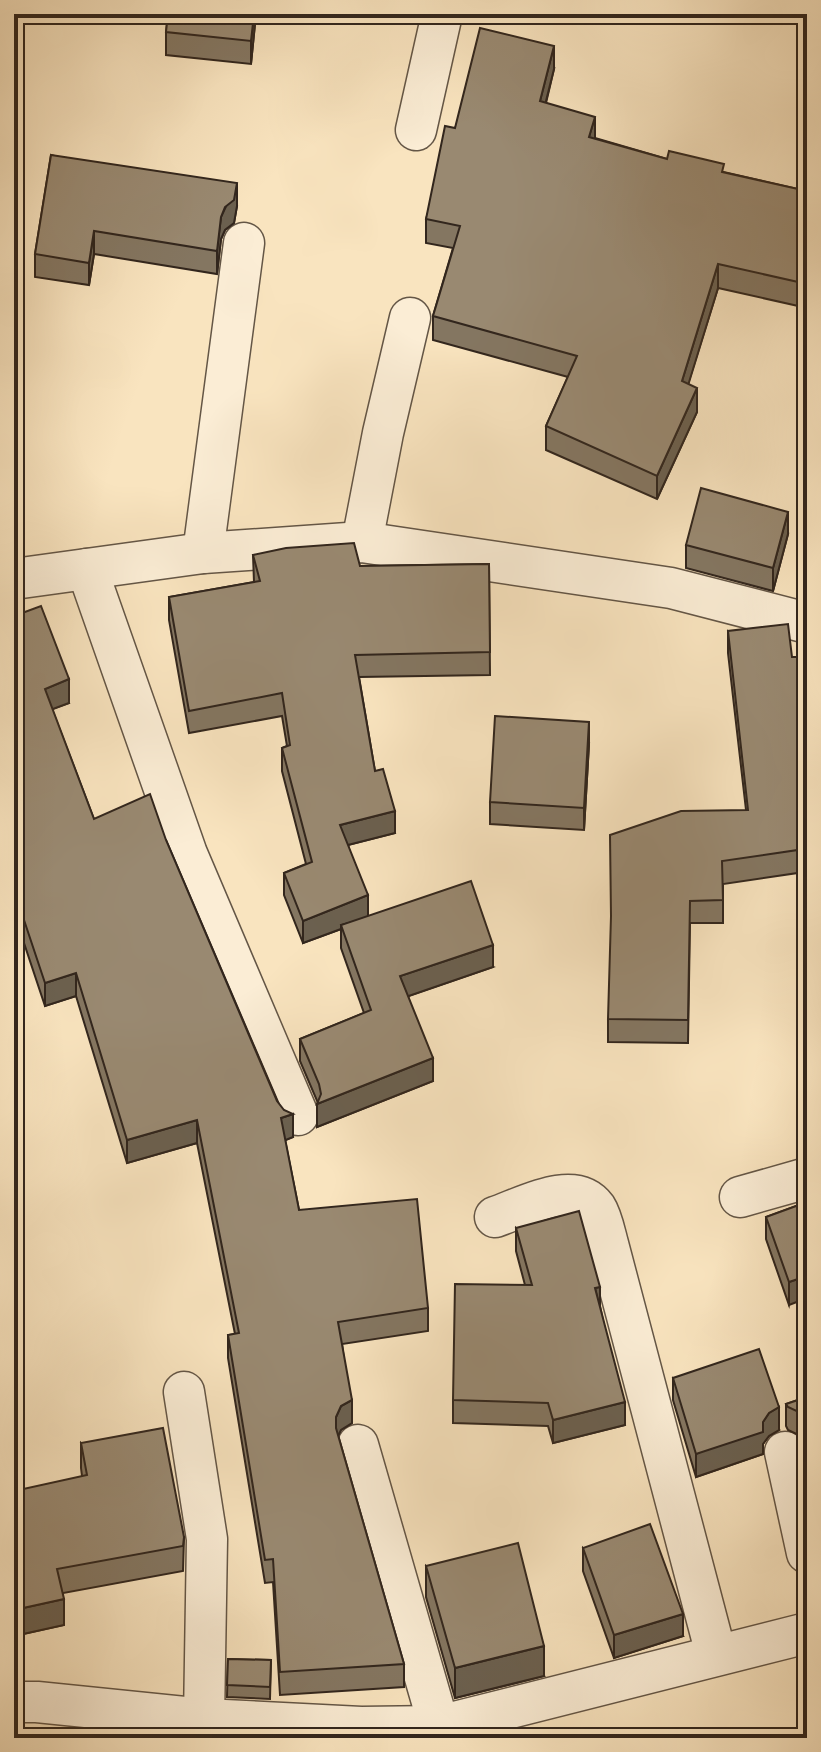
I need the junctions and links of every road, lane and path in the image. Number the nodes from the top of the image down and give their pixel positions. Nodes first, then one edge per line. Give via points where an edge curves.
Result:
1 (442, 14) edge
2 (416, 130) dead end
3 (244, 243) dead end
4 (410, 318) dead end
5 (362, 542) junction
6 (203, 553) junction
7 (87, 569) junction
8 (14, 579) edge
9 (805, 614) edge
10 (298, 1115) dead end
11 (807, 1178) edge
12 (740, 1197) dead end
13 (495, 1217) dead end
14 (184, 1392) dead end
15 (358, 1445) dead end
16 (785, 1452) dead end
17 (807, 1553) edge
18 (807, 1633) edge
19 (716, 1654) junction
20 (14, 1702) edge
21 (204, 1719) junction
22 (439, 1726) junction

1 - 2 street
3 - 6 street
4 - 5 street
5 - 6 street
5 - 9 street via 671,588
6 - 7 street
7 - 8 street
7 - 10 street via 187,854
11 - 12 street
13 - 19 street via 564,1193 583,1196 597,1209
14 - 21 street via 207,1539
15 - 22 street
16 - 17 street
18 - 19 street
19 - 22 street
20 - 21 street
21 - 22 street

